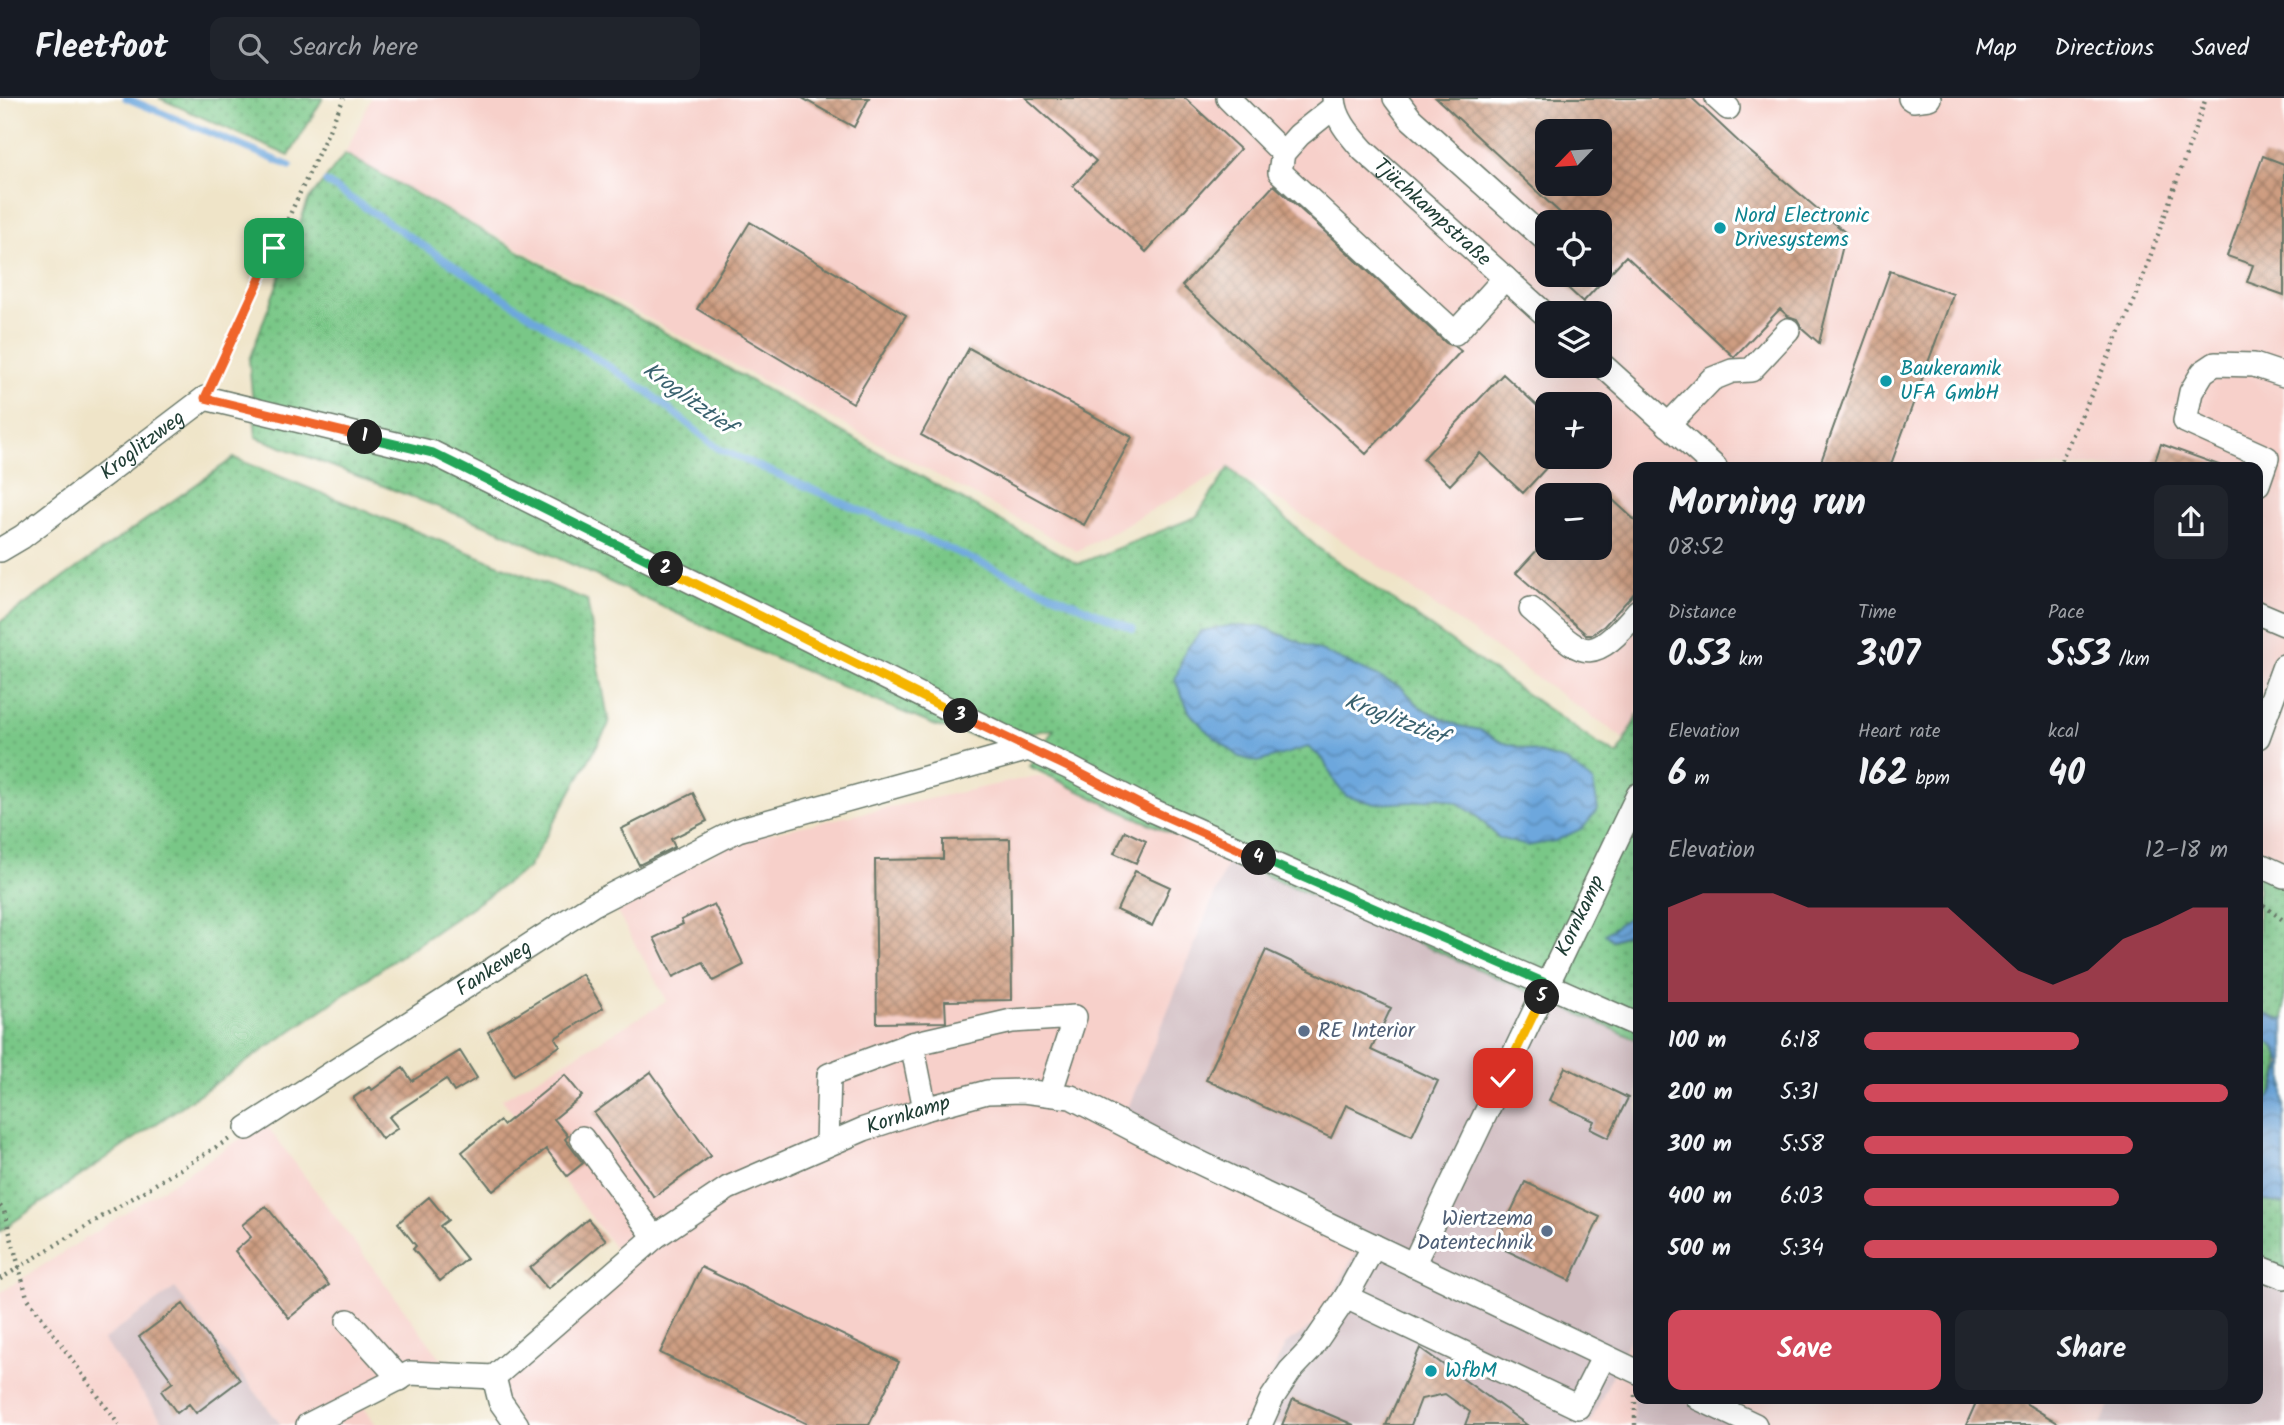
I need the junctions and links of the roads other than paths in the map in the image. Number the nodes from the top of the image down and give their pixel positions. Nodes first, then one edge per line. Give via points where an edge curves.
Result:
1 (1228, 98) edge
2 (1395, 98) edge
3 (1910, 98) edge
4 (1929, 98) edge
5 (1334, 102) edge
6 (1283, 153) junction
7 (1535, 230) edge
8 (1505, 278) junction
9 (1535, 305) edge
10 (1788, 330) dead end
11 (1612, 374) edge
12 (2284, 375) edge
13 (1668, 425) junction
14 (1709, 462) edge
15 (2263, 470) edge
16 (0, 550) edge
17 (1531, 609) dead end
18 (2263, 615) edge
19 (1633, 617) edge
20 (2284, 624) edge
21 (2284, 666) edge
22 (2263, 723) edge
23 (1028, 749) junction
24 (1633, 806) edge
25 (2263, 866) edge
26 (2284, 876) edge
27 (1548, 984) junction
28 (1633, 1023) edge
29 (912, 1044) junction
30 (1050, 1094) junction
31 (925, 1109) junction
32 (247, 1128) road end
33 (582, 1138) dead end
34 (827, 1144) junction
35 (655, 1237) junction
36 (1374, 1246) junction
37 (1413, 1265) junction
38 (2263, 1269) edge
39 (2284, 1277) edge
40 (1346, 1297) junction
41 (348, 1321) dead end
42 (1604, 1356) junction
43 (1633, 1370) edge
44 (494, 1377) junction
45 (400, 1379) junction
46 (1711, 1404) edge
47 (1574, 1416) edge
48 (308, 1425) edge
49 (517, 1425) edge
50 (1260, 1425) edge
51 (1755, 1425) edge

1 - 6 street
2 - 7 street via 1411,120
3 - 4 street
5 - 6 street
5 - 8 street, Tjüchkampstraße via 1344,128 1363,150
6 - 8 street via 1280,172 1455,333
8 - 9 street, Tjüchkampstraße
10 - 13 street via 1751,370 1712,379
11 - 13 street
12 - 15 street via 2254,365 2215,364 2203,372 2189,401 2185,421 2267,458
13 - 14 street
16 - 23 street, Kroglitzweg via 205,398 433,453
17 - 19 street via 1576,648 1586,650 1601,649
18 - 20 street
21 - 22 street
23 - 27 street, Kroglitzweg via 1151,810
23 - 32 street, Fankeweg via 738,830 592,905
24 - 27 street, Kornkamp
25 - 26 street
27 - 28 street, Kroglitzweg
27 - 37 street, Kornkamp
29 - 30 street via 1012,1021 1074,1017
29 - 31 street
29 - 34 street via 829,1075
30 - 31 street, Kornkamp via 987,1092
30 - 36 street, Kornkamp via 1071,1097
31 - 34 street, Kornkamp
33 - 35 street
34 - 35 street, Kornkamp via 728,1188
35 - 44 street, Kornkamp
36 - 37 street, Kornkamp
36 - 40 street
37 - 42 street, Kornkamp
38 - 39 street
40 - 47 street
40 - 50 street via 1290,1371
41 - 45 street
42 - 43 street, Kornkamp
42 - 47 street
44 - 45 street via 410,1373
44 - 49 street via 500,1401
45 - 48 street
46 - 51 street

